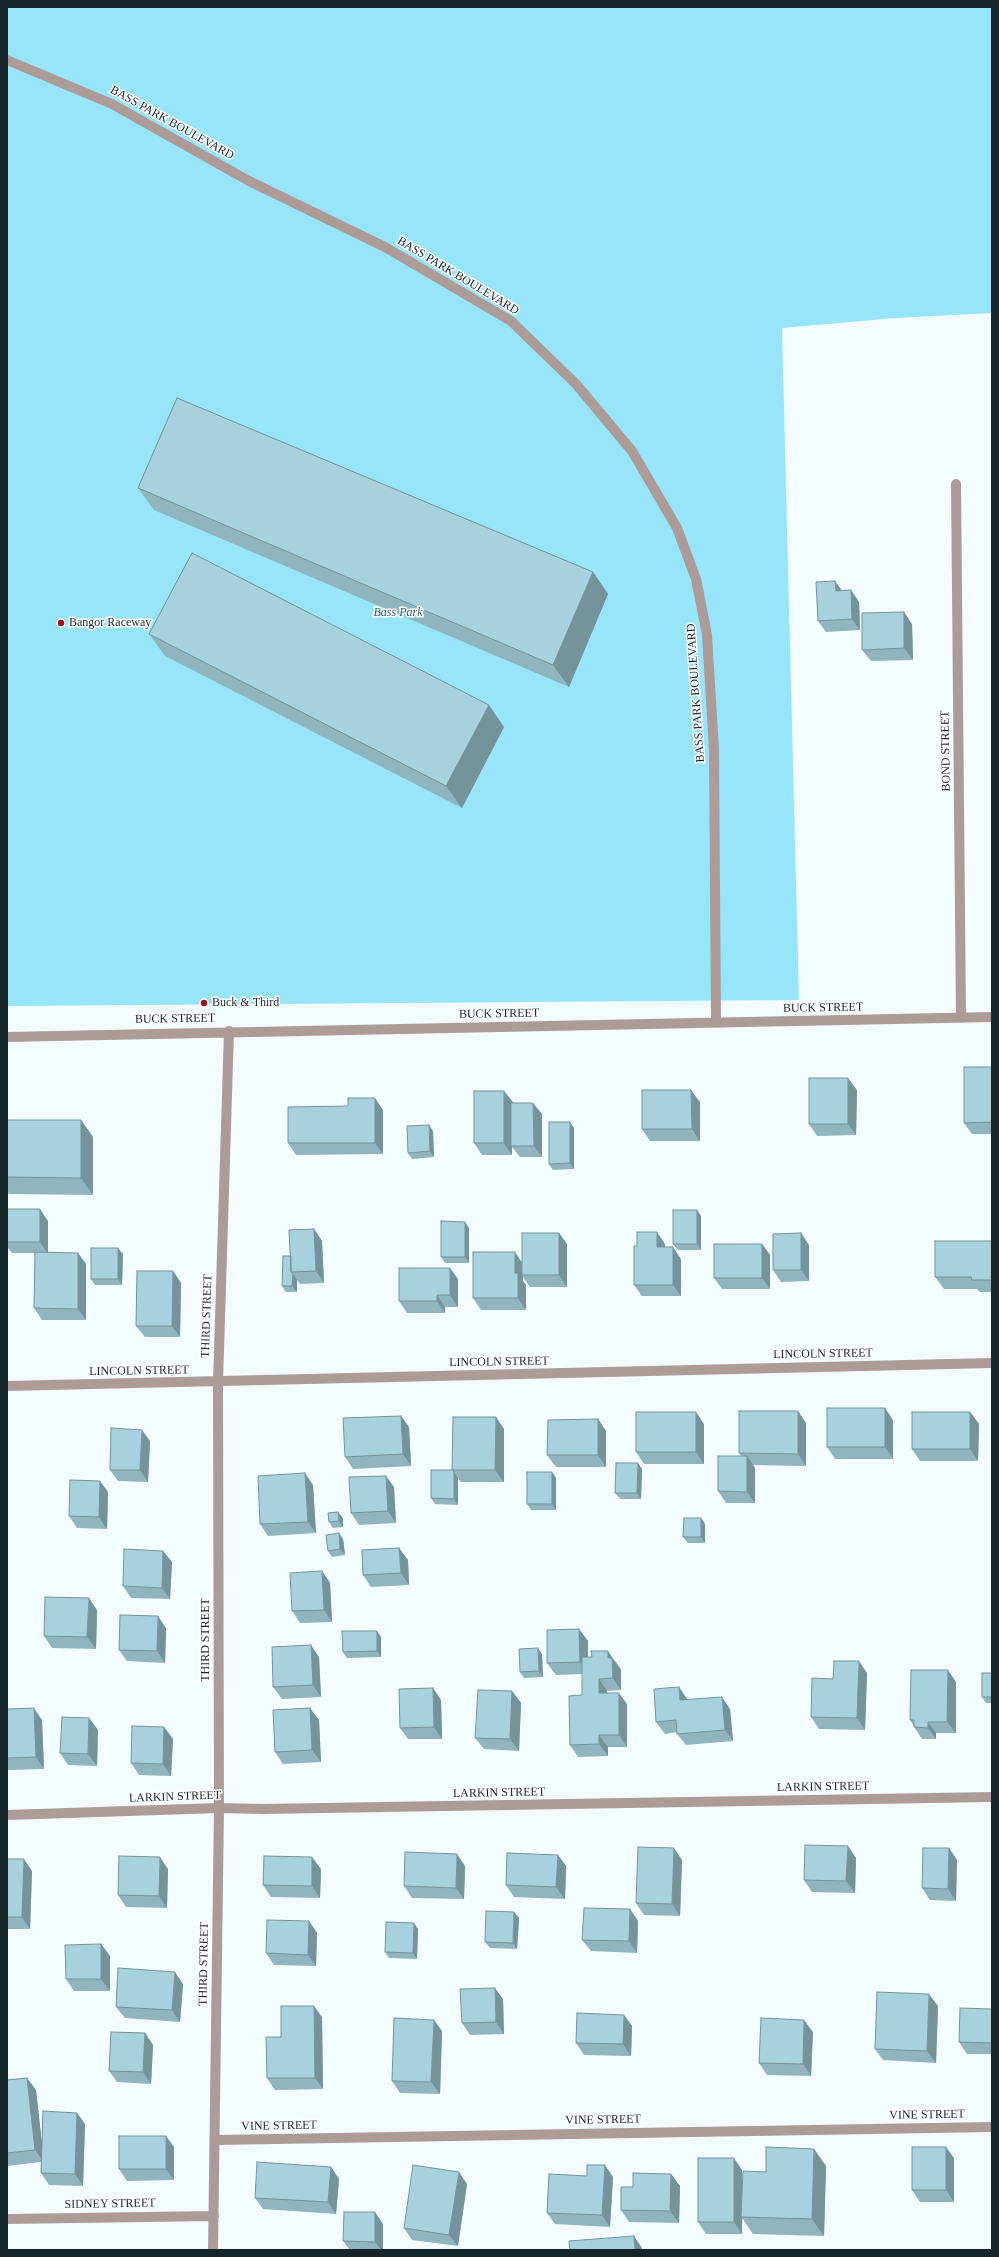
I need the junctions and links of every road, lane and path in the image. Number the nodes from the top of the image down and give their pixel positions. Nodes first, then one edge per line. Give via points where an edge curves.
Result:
1 (7, 60) edge
2 (956, 484) dead end
3 (992, 1017) edge
4 (961, 1018) junction
5 (716, 1023) junction
6 (229, 1031) junction
7 (7, 1037) edge
8 (992, 1363) edge
9 (218, 1382) junction
10 (7, 1386) edge
11 (992, 1797) edge
12 (219, 1808) junction
13 (7, 1815) edge
14 (992, 2127) edge
15 (215, 2140) junction
16 (214, 2216) junction
17 (7, 2219) edge
18 (214, 2250) edge

1 - 5 street, BASS PARK BOULEVARD via 112,104 249,180 385,247 511,321 576,384 632,450 677,528 696,579 707,635 714,750
2 - 4 street, BOND STREET
3 - 4 street, BUCK STREET
4 - 5 street, BUCK STREET
5 - 6 street, BUCK STREET
6 - 7 street, BUCK STREET
6 - 9 street, THIRD STREET
8 - 9 street, LINCOLN STREET
9 - 10 street, LINCOLN STREET
9 - 12 street, THIRD STREET
11 - 12 street, LARKIN STREET
12 - 13 street, LARKIN STREET
12 - 15 street, THIRD STREET
14 - 15 street, VINE STREET
15 - 16 street, THIRD STREET
16 - 17 street, SIDNEY STREET
16 - 18 street, THIRD STREET

